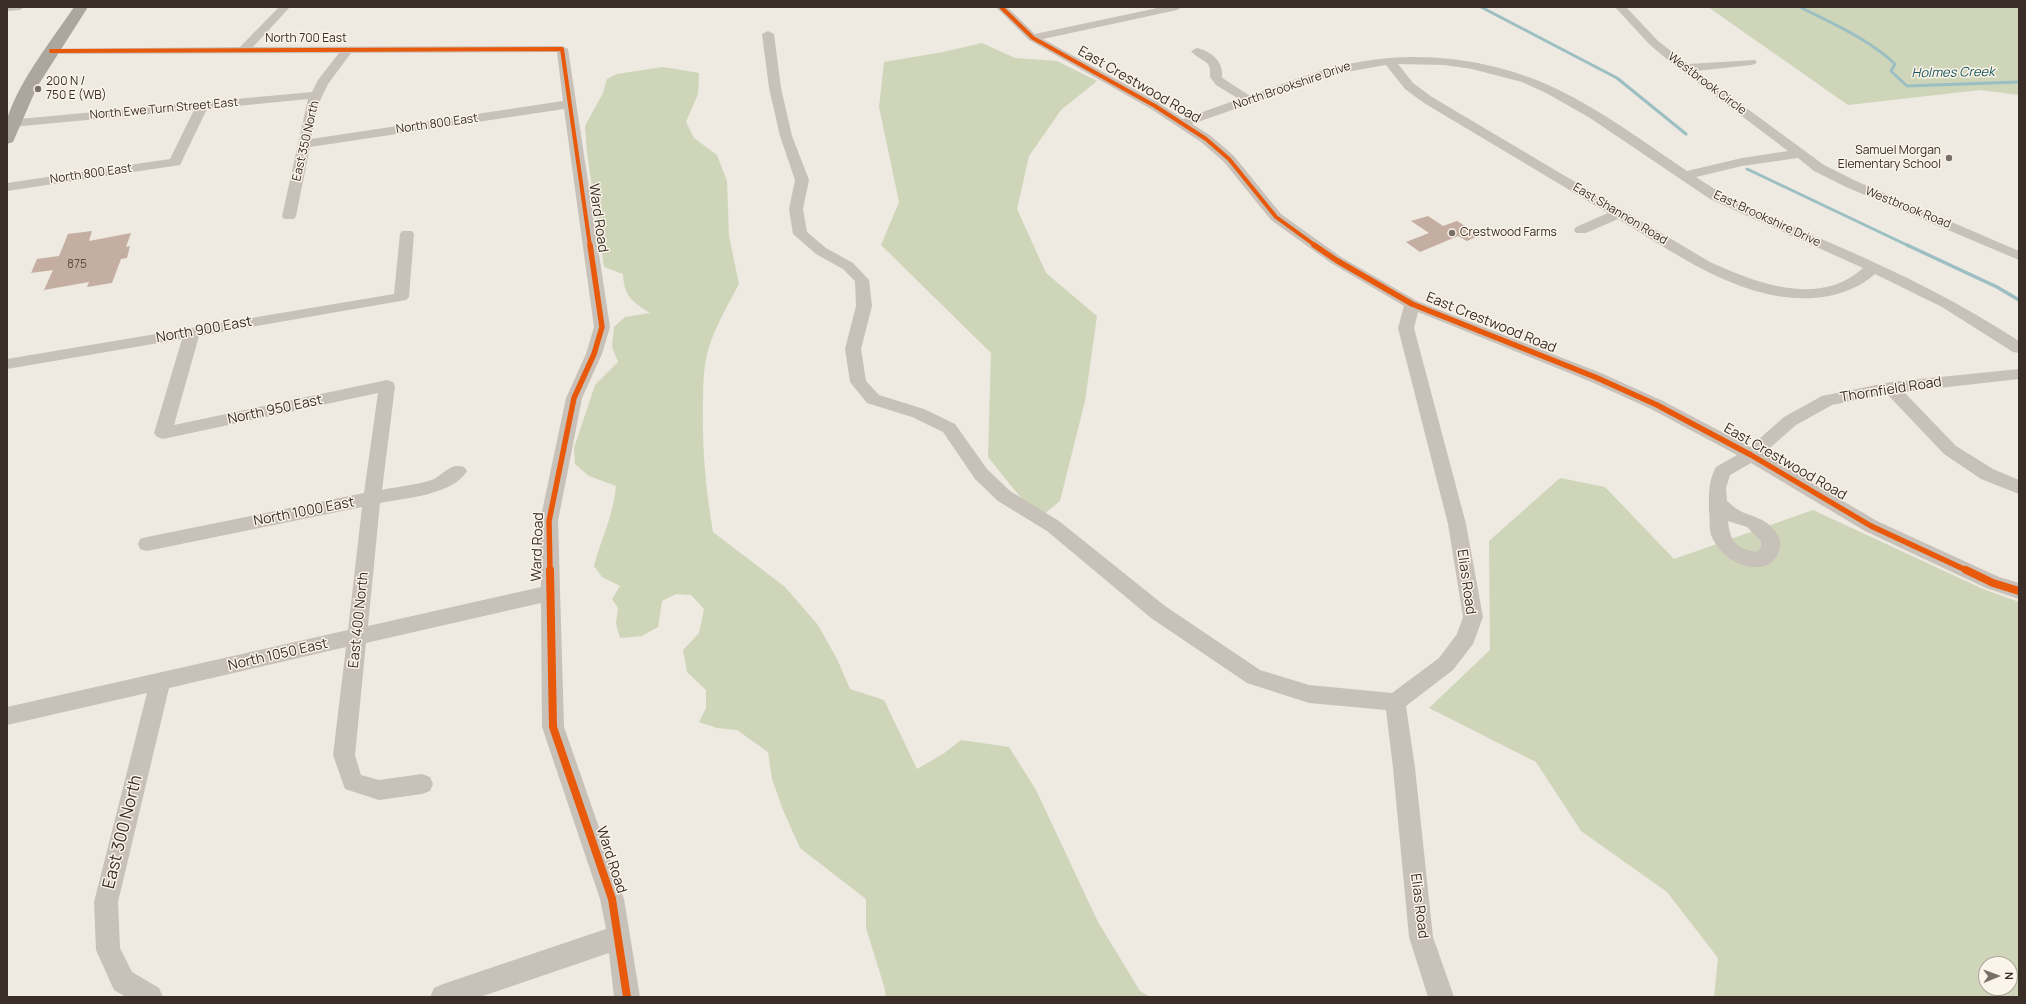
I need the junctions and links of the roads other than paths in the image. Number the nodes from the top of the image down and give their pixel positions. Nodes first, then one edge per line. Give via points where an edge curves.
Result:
1 (20, 7) edge
2 (81, 7) edge
3 (285, 7) edge
4 (1001, 7) edge
5 (1177, 7) edge
6 (1620, 7) edge
7 (7, 8) edge
8 (768, 34) dead end
9 (1034, 38) junction
10 (244, 48) junction
11 (562, 49) joint
12 (348, 50) junction
13 (51, 51) junction
14 (1198, 51) dead end
15 (1389, 61) junction
16 (1751, 62) dead end
17 (1685, 68) junction
18 (1498, 71) joint
19 (317, 95) junction
20 (1248, 100) junction
21 (570, 104) junction
22 (203, 105) junction
23 (12, 123) junction
24 (1183, 123) junction
25 (7, 138) edge
26 (304, 144) junction
27 (1801, 154) junction
28 (1684, 176) junction
29 (7, 187) edge
30 (1619, 213) junction
31 (289, 216) dead end
32 (1581, 230) dead end
33 (407, 234) dead end
34 (2019, 256) edge
35 (1873, 267) junction
36 (1412, 304) junction
37 (192, 333) junction
38 (2019, 348) edge
39 (7, 364) edge
40 (2019, 374) edge
41 (387, 386) joint
42 (1891, 388) junction
43 (1751, 455) junction
44 (458, 472) dead end
45 (2019, 487) edge
46 (372, 498) junction
47 (1718, 504) dead end
48 (147, 544) dead end
49 (2019, 591) edge
50 (549, 593) junction
51 (357, 636) junction
52 (160, 681) junction
53 (1395, 702) junction
54 (7, 716) edge
55 (422, 784) dead end
56 (619, 937) junction
57 (446, 996) edge
58 (150, 997) edge
59 (627, 997) edge
60 (1441, 997) edge

1 - 7 street
2 - 13 main road
3 - 10 street
4 - 9 street, East Crestwood Road
5 - 9 street
6 - 17 street, Westbrook Circle via 1654,43
8 - 53 street via 774,88 786,136 802,180 796,209 800,234 821,251 848,266 862,280 864,306 853,349 858,382 873,400 918,413 948,428 981,474 1004,496 1053,526 1158,612 1254,676 1309,694
9 - 24 street, East Crestwood Road
10 - 12 street, North 700 East
10 - 13 street, North 700 East
11 - 12 street, North 700 East
11 - 21 street, Ward Road
12 - 19 street, East 350 North via 322,83
13 - 23 main road via 19,104
14 - 20 street via 1213,61 1217,68 1216,77 1220,82
15 - 18 street, North Brookshire Drive via 1427,61
15 - 20 street, North Brookshire Drive via 1332,71
15 - 30 street, East Shannon Road via 1409,86 1428,100
16 - 17 street
17 - 27 street, Westbrook Circle
18 - 28 street, East Brookshire Drive via 1526,80 1578,105
19 - 22 street, North Ewe Turn Street East
19 - 26 street, East 350 North via 312,105
20 - 24 street, North Brookshire Drive
21 - 26 street, North 800 East
21 - 50 street, Ward Road via 602,327 594,354 574,398 548,521
22 - 23 street, North Ewe Turn Street East
22 - 29 street, North 800 East via 175,162
23 - 25 main road
24 - 36 street, East Crestwood Road via 1229,159 1276,217 1336,260
26 - 31 street, East 350 North
27 - 28 street via 1768,156
27 - 34 street, Westbrook Road via 1819,168 1851,184
28 - 35 street, East Brookshire Drive via 1716,197
30 - 32 street
30 - 35 street, East Shannon Road via 1705,265 1736,280 1766,289 1796,293 1827,292 1851,285
33 - 37 street, North 900 East via 401,297
35 - 38 street, East Brookshire Drive via 1957,308
36 - 43 street, East Crestwood Road via 1594,377 1650,402
36 - 53 street, Elias Road via 1406,328 1457,524 1473,617 1466,638 1446,664
37 - 39 street, North 900 East
37 - 41 street, North 950 East via 163,433
40 - 42 street, Thornfield Road
41 - 46 street, East 400 North
42 - 43 street, Thornfield Road via 1828,400 1790,421
42 - 45 street via 1950,450 1987,474
43 - 47 street, Thornfield Road via 1722,471 1717,488
43 - 49 street, East Crestwood Road via 1871,526 1993,583
44 - 46 street, North 1000 East via 438,485
46 - 48 street, North 1000 East
46 - 51 street, East 400 North
50 - 51 street, North 1050 East
50 - 56 street, Ward Road via 553,727 612,899
51 - 52 street, North 1050 East
51 - 55 street, East 400 North via 344,755 353,782 379,790
52 - 54 street, North 1050 East
52 - 58 street, East 300 North via 106,902 108,950 123,981
53 - 60 street, Elias Road via 1421,937
56 - 57 street
56 - 59 street, Ward Road

